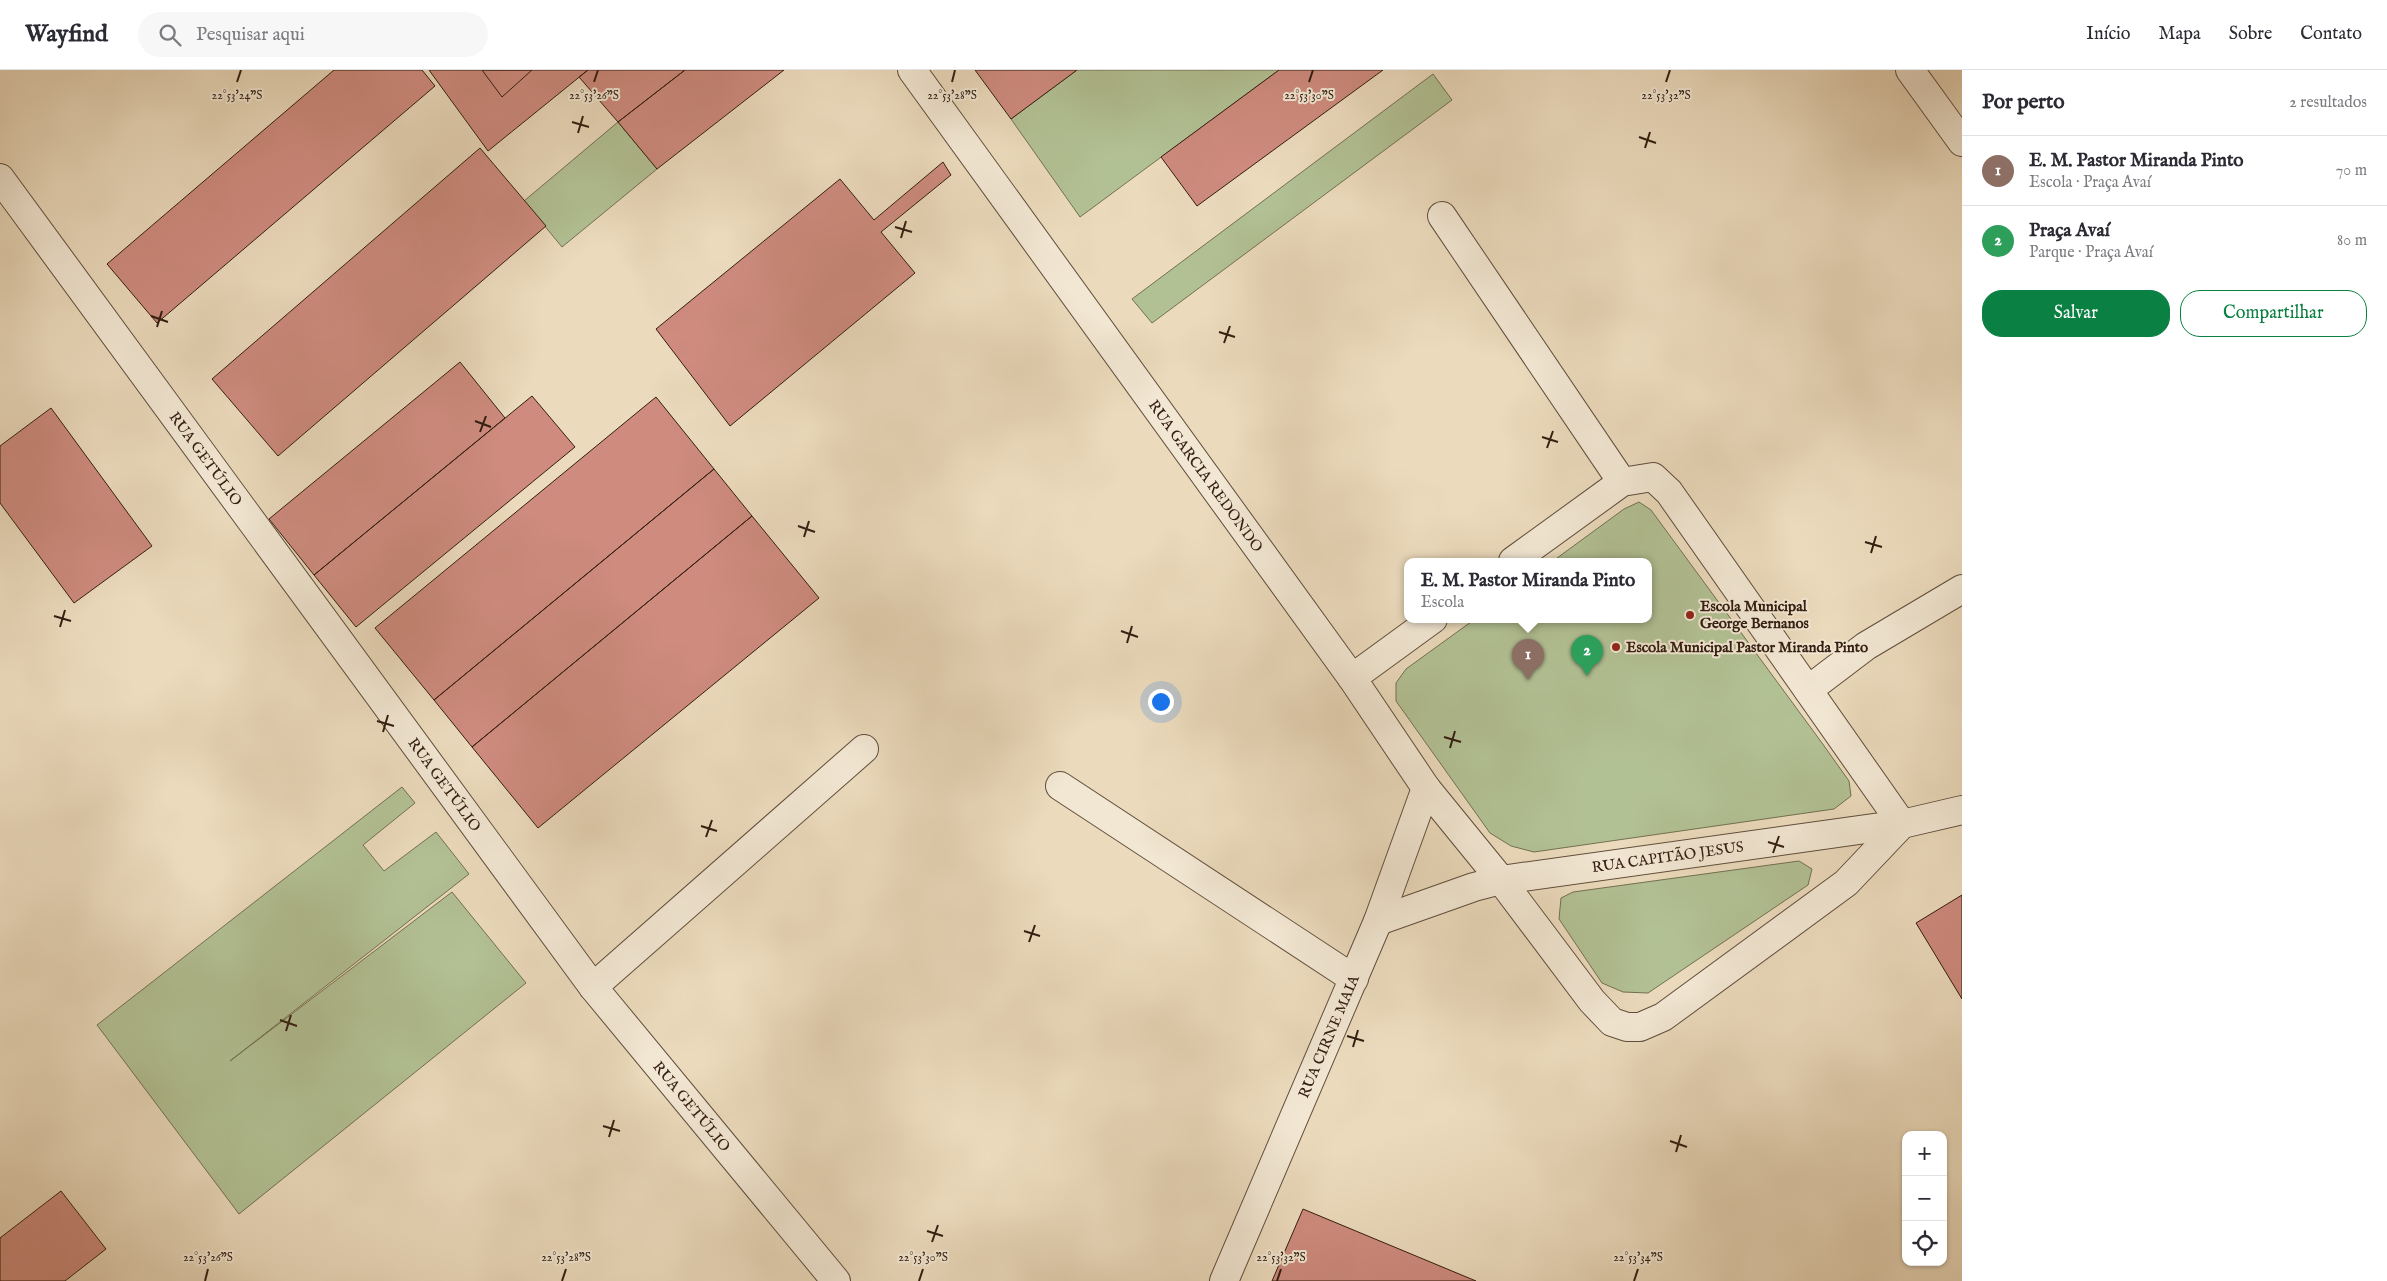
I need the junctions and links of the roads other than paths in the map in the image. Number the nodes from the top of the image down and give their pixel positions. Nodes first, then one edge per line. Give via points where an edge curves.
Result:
1 (912, 70) edge
2 (1910, 70) edge
3 (1962, 142) edge
4 (0, 178) edge
5 (1442, 216) dead end
6 (1622, 482) junction
7 (1516, 558) edge
8 (1962, 589) edge
9 (1428, 623) edge
10 (1352, 678) junction
11 (1808, 690) junction
12 (864, 749) dead end
13 (1060, 786) dead end
14 (1426, 788) junction
15 (1962, 810) edge
16 (1902, 824) junction
17 (1501, 880) junction
18 (1378, 921) junction
19 (1354, 979) junction
20 (593, 987) junction
21 (836, 1281) edge
22 (1224, 1281) edge

1 - 10 street, RUA GARCIA REDONDO
2 - 3 street
4 - 20 street, RUA GETÚLIO
5 - 6 street
6 - 7 street
6 - 11 street via 1653,477 1669,492
8 - 11 street via 1866,646
9 - 10 street
10 - 14 street, RUA GARCIA REDONDO
11 - 16 street
12 - 20 street
13 - 19 street
14 - 17 street, RUA GARCIA REDONDO
14 - 18 street, RUA CIRNE MAIA
15 - 16 street, RUA CAPITÃO JESUS
16 - 17 street, RUA CAPITÃO JESUS
16 - 17 street, RUA GARCIA REDONDO via 1846,883 1664,1017 1640,1027 1612,1022
17 - 18 street, RUA CAPITÃO JESUS
18 - 19 street, RUA CIRNE MAIA
19 - 22 street, RUA CIRNE MAIA
20 - 21 street, RUA GETÚLIO

